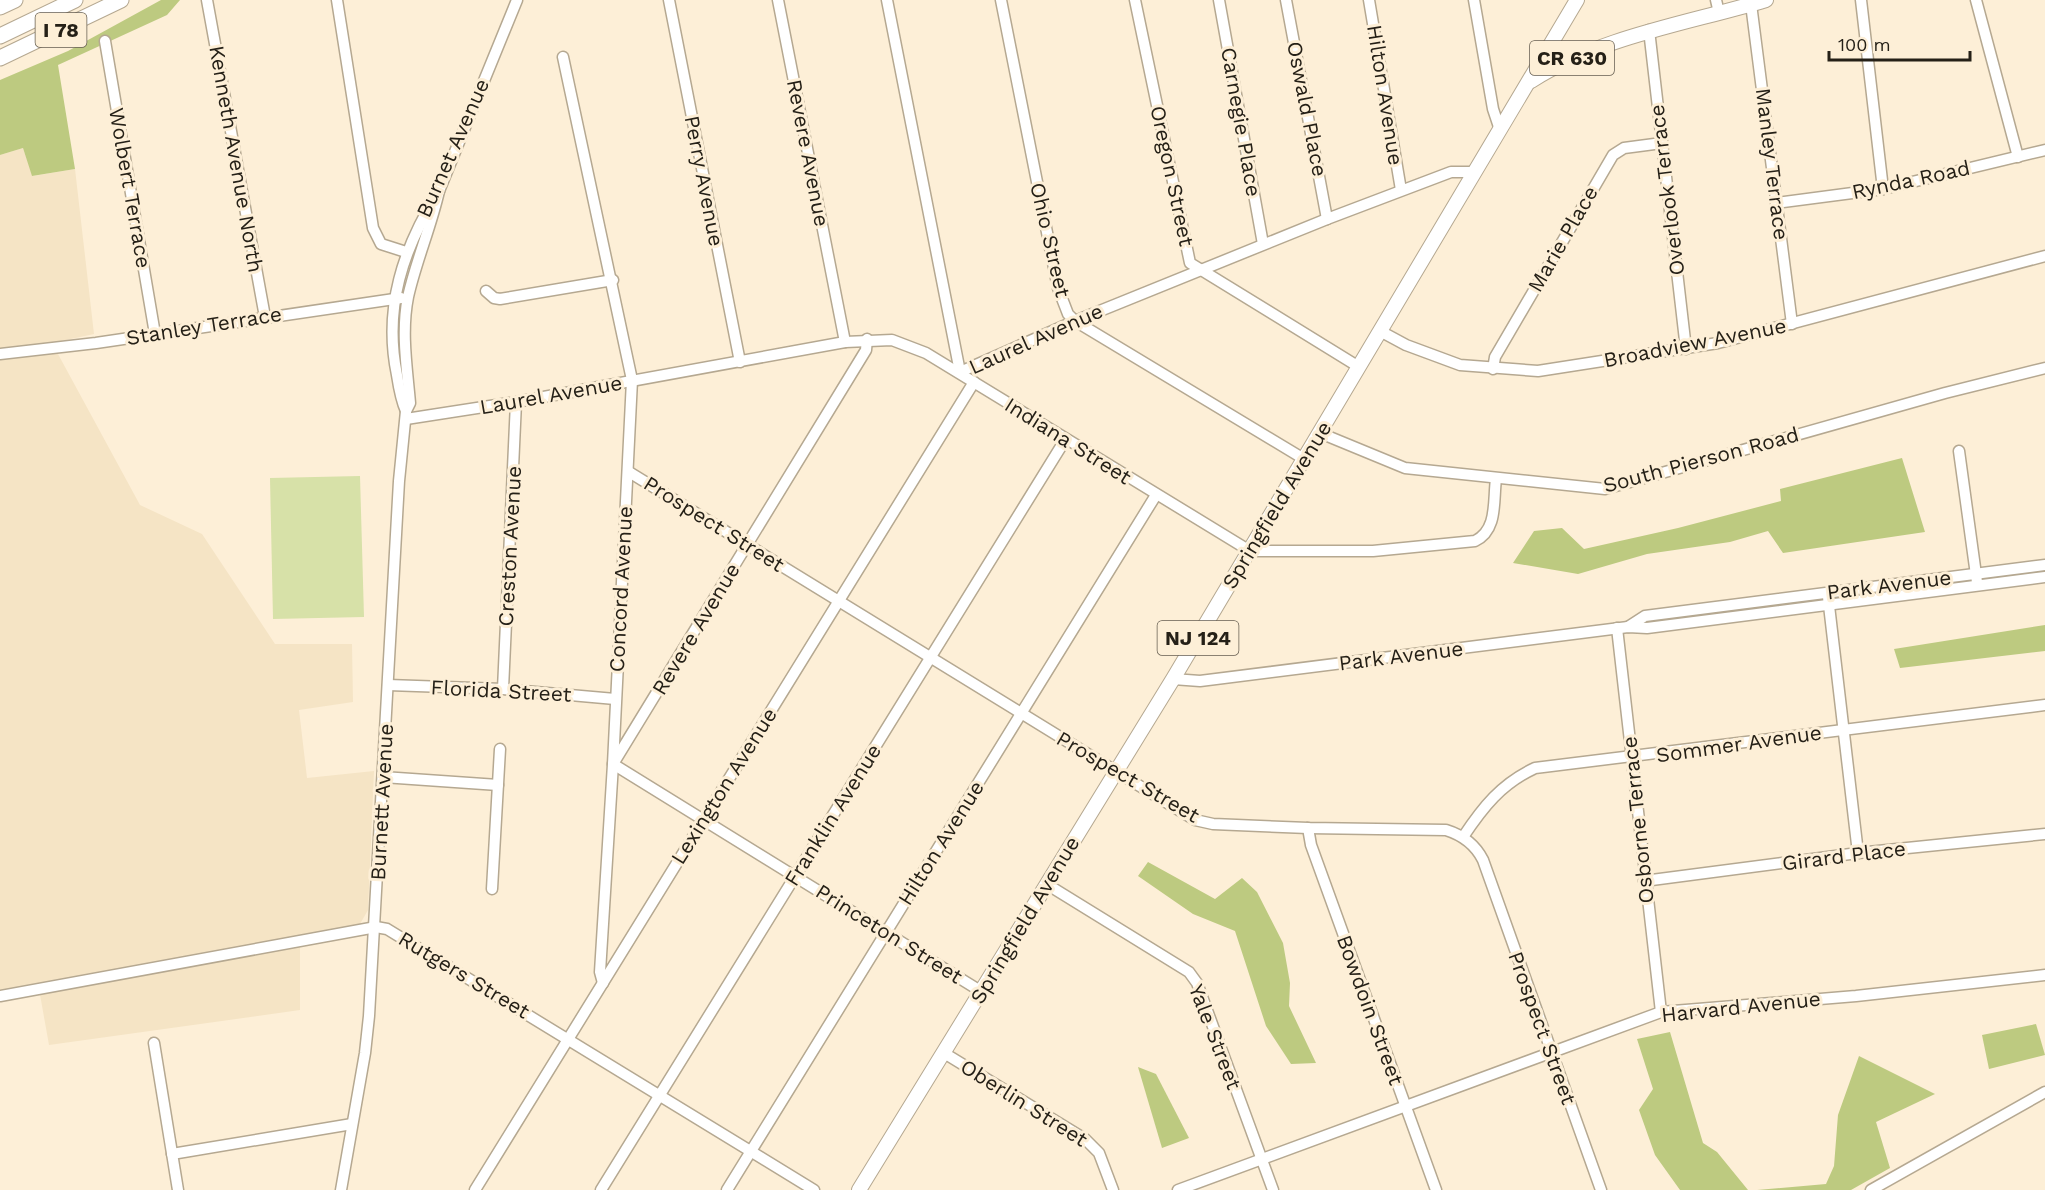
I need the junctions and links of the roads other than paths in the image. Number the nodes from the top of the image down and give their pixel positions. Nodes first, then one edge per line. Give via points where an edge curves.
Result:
1 (15, 0) edge
2 (75, 0) edge
3 (121, 0) edge
4 (207, 0) edge
5 (337, 0) edge
6 (517, 0) edge
7 (669, 0) edge
8 (778, 0) edge
9 (887, 0) edge
10 (1001, 0) edge
11 (1135, 0) edge
12 (1219, 0) edge
13 (1286, 0) edge
14 (1369, 0) edge
15 (1474, 0) edge
16 (1576, 0) edge
17 (1766, 0) edge
18 (1860, 0) edge
19 (1976, 0) edge
20 (1751, 4) junction
21 (1717, 6) edge
22 (0, 7) edge
23 (1649, 30) junction
24 (0, 36) edge
25 (105, 41) dead end
26 (563, 57) dead end
27 (0, 58) edge
28 (1530, 81) junction
29 (1500, 130) junction
30 (1662, 143) junction
31 (2045, 150) edge
32 (2018, 157) junction
33 (1475, 172) junction
34 (1883, 189) junction
35 (1401, 190) junction
36 (439, 191) junction
37 (1776, 203) junction
38 (1328, 219) junction
39 (1263, 244) junction
40 (406, 252) junction
41 (2045, 256) edge
42 (1198, 270) junction
43 (613, 280) junction
44 (486, 291) dead end
45 (394, 298) junction
46 (408, 298) junction
47 (265, 317) junction
48 (1074, 321) junction
49 (1792, 324) junction
50 (1380, 331) junction
51 (154, 334) junction
52 (867, 339) junction
53 (845, 342) junction
54 (1686, 349) junction
55 (0, 354) edge
56 (740, 362) junction
57 (1359, 367) junction
58 (2045, 368) edge
59 (1492, 369) junction
60 (960, 372) junction
61 (632, 380) junction
62 (974, 382) junction
63 (516, 402) junction
64 (406, 415) junction
65 (1320, 433) junction
66 (1065, 440) junction
67 (1959, 450) dead end
68 (1304, 459) junction
69 (629, 472) junction
70 (1496, 479) junction
71 (1156, 495) junction
72 (747, 545) junction
73 (1250, 551) junction
74 (2045, 565) edge
75 (2045, 577) edge
76 (1977, 580) junction
77 (1828, 598) junction
78 (838, 601) junction
79 (1622, 628) junction
80 (930, 658) junction
81 (1173, 679) junction
82 (388, 685) junction
83 (503, 689) junction
84 (615, 699) junction
85 (2045, 705) edge
86 (1021, 714) junction
87 (1845, 730) junction
88 (500, 749) dead end
89 (1632, 758) junction
90 (613, 764) junction
91 (1114, 772) junction
92 (383, 777) junction
93 (498, 785) junction
94 (703, 820) junction
95 (1308, 828) junction
96 (2045, 834) edge
97 (1463, 837) junction
98 (1858, 853) junction
99 (795, 876) junction
100 (1644, 881) junction
101 (1048, 885) junction
102 (492, 889) dead end
103 (376, 927) junction
104 (886, 932) junction
105 (2045, 975) edge
106 (603, 983) junction
107 (982, 992) junction
108 (0, 996) edge
109 (1661, 1012) junction
110 (569, 1039) junction
111 (154, 1043) dead end
112 (945, 1053) junction
113 (1550, 1053) junction
114 (2045, 1092) edge
115 (660, 1095) junction
116 (1404, 1107) junction
117 (352, 1124) junction
118 (751, 1150) junction
119 (172, 1154) junction
120 (1262, 1159) junction
121 (178, 1190) edge
122 (341, 1190) edge
123 (475, 1190) edge
124 (602, 1190) edge
125 (727, 1190) edge
126 (814, 1190) edge
127 (859, 1190) edge
128 (1113, 1190) edge
129 (1178, 1190) edge
130 (1273, 1190) edge
131 (1436, 1190) edge
132 (1601, 1190) edge
133 (1871, 1190) edge

1 - 22 highway, I 78
2 - 24 highway, I 78
3 - 27 highway, I 78
4 - 47 street, Kenneth Avenue North
5 - 40 street via 373,228 381,244
6 - 36 street, Burnet Avenue
7 - 56 street, Perry Avenue
8 - 53 street, Revere Avenue
9 - 60 street
10 - 48 street, Ohio Street via 1058,288
11 - 42 street, Oregon Street via 1190,263
12 - 39 street, Carnegie Place
13 - 38 street, Oswald Place
14 - 35 street, Hilton Avenue
15 - 29 street
16 - 28 main road, Springfield Avenue / NJ 124
17 - 20 main road, CR 630
18 - 34 street
19 - 32 street
20 - 21 main road, CR 630
20 - 37 street, Manley Terrace
21 - 23 main road, CR 630
23 - 28 main road, CR 630 via 1572,58
23 - 30 street, Overlook Terrace
25 - 51 street, Wolbert Terrace
26 - 43 street, Concord Avenue
28 - 29 main road, Springfield Avenue / NJ 124
29 - 33 main road, Springfield Avenue / NJ 124
30 - 54 street, Overlook Terrace
30 - 59 street, Marie Place via 1624,148 1613,155 1495,357
31 - 32 street, Rynda Road
32 - 34 street, Rynda Road
33 - 35 street, Laurel Avenue via 1451,172
33 - 50 main road, Springfield Avenue / NJ 124
34 - 37 street, Rynda Road
35 - 38 street, Laurel Avenue
36 - 40 street, Burnet Avenue
36 - 46 street, Burnett Avenue
37 - 49 street, Manley Terrace
38 - 39 street, Laurel Avenue
39 - 42 street, Laurel Avenue
40 - 45 street, Burnet Avenue
41 - 49 street, Broadview Avenue
42 - 48 street, Laurel Avenue
42 - 57 street, Oregon Street
43 - 44 street via 500,299
43 - 61 street, Concord Avenue
45 - 46 street, Stanley Terrace
45 - 47 street, Stanley Terrace
45 - 64 street, Burnett Avenue via 394,362
46 - 64 street, Burnett Avenue via 405,346 410,403
47 - 51 street, Stanley Terrace
48 - 60 street, Laurel Avenue
48 - 68 street, Ohio Street
49 - 54 street, Broadview Avenue
50 - 57 main road, Springfield Avenue / NJ 124
50 - 59 street, Broadview Avenue via 1429,355 1460,365
51 - 55 street, Stanley Terrace
52 - 53 street, Laurel Avenue
52 - 60 street, Laurel Avenue via 903,344
52 - 72 street, Revere Avenue via 866,350
53 - 56 street, Laurel Avenue
54 - 59 street, Broadview Avenue via 1538,371
56 - 61 street, Laurel Avenue
57 - 65 main road, Springfield Avenue / NJ 124
58 - 70 street, South Pierson Road via 1605,489
60 - 62 street, Indiana Street
61 - 63 street, Laurel Avenue
61 - 69 street, Concord Avenue
62 - 66 street, Indiana Street
62 - 78 street, Lexington Avenue
63 - 64 street, Laurel Avenue
63 - 83 street, Creston Avenue
64 - 82 street, Burnett Avenue
65 - 68 main road, Springfield Avenue / NJ 124
65 - 70 street, South Pierson Road via 1405,468
66 - 71 street, Indiana Street
66 - 80 street, Franklin Avenue
67 - 76 street
68 - 73 main road, Springfield Avenue / NJ 124
69 - 72 street, Prospect Street
69 - 84 street, Concord Avenue
70 - 73 street via 1491,524 1474,541 1373,551
71 - 73 street, Indiana Street
71 - 86 street, Hilton Avenue
72 - 78 street, Prospect Street
72 - 90 street, Revere Avenue
73 - 81 main road, Springfield Avenue / NJ 124
74 - 76 street, Park Avenue
75 - 76 street, Park Avenue
76 - 77 street, Park Avenue
77 - 79 street, Park Avenue via 1647,628
77 - 87 street
78 - 80 street, Prospect Street
78 - 94 street, Lexington Avenue
79 - 81 street, Park Avenue via 1200,681
79 - 89 street, Osborne Terrace
80 - 86 street, Prospect Street
80 - 99 street, Franklin Avenue
81 - 91 main road, Springfield Avenue / NJ 124
82 - 83 street, Florida Street
82 - 92 street, Burnett Avenue
83 - 84 street, Florida Street
84 - 90 street, Concord Avenue
85 - 87 street, Sommer Avenue
86 - 91 street, Prospect Street
86 - 104 street, Hilton Avenue
87 - 89 street, Sommer Avenue
87 - 98 street
88 - 93 street
89 - 97 street, Sommer Avenue via 1535,768 1494,794
89 - 100 street, Osborne Terrace
90 - 94 street, Princeton Street
90 - 106 street, Concord Avenue via 600,972
91 - 95 street, Prospect Street via 1195,820
91 - 101 main road, Springfield Avenue / NJ 124
92 - 93 street
92 - 103 street, Burnett Avenue
93 - 102 street
94 - 99 street, Princeton Street
94 - 106 street, Lexington Avenue
95 - 97 street, Prospect Street via 1446,830
95 - 116 street, Bowdoin Street
96 - 98 street, Girard Place
97 - 113 street, Prospect Street via 1483,860
98 - 100 street, Girard Place
99 - 104 street, Princeton Street
99 - 115 street, Franklin Avenue
100 - 109 street, Osborne Terrace
101 - 107 main road, Springfield Avenue / NJ 124
101 - 120 street, Yale Street via 1189,972 1197,983
103 - 108 street, Rutgers Street
103 - 110 street, Rutgers Street via 387,929
103 - 117 street, Burnett Avenue via 365,1053
104 - 107 street, Princeton Street
104 - 118 street, Hilton Avenue
105 - 109 street, Harvard Avenue
106 - 110 street, Lexington Avenue
107 - 112 main road, Springfield Avenue / NJ 124
109 - 113 street, Harvard Avenue
110 - 115 street, Rutgers Street
110 - 123 street, Lexington Avenue
111 - 119 street
112 - 127 main road, Springfield Avenue / NJ 124
112 - 128 street, Oberlin Street via 1085,1139 1099,1153
113 - 116 street, Harvard Avenue
113 - 132 street, Prospect Street
114 - 133 street
115 - 118 street, Rutgers Street
115 - 124 street, Franklin Avenue
116 - 120 street, Harvard Avenue
116 - 131 street, Bowdoin Street
117 - 119 street
117 - 122 street, Burnett Avenue
118 - 125 street, Hilton Avenue
118 - 126 street, Rutgers Street
119 - 121 street
120 - 129 street, Harvard Avenue
120 - 130 street, Yale Street

